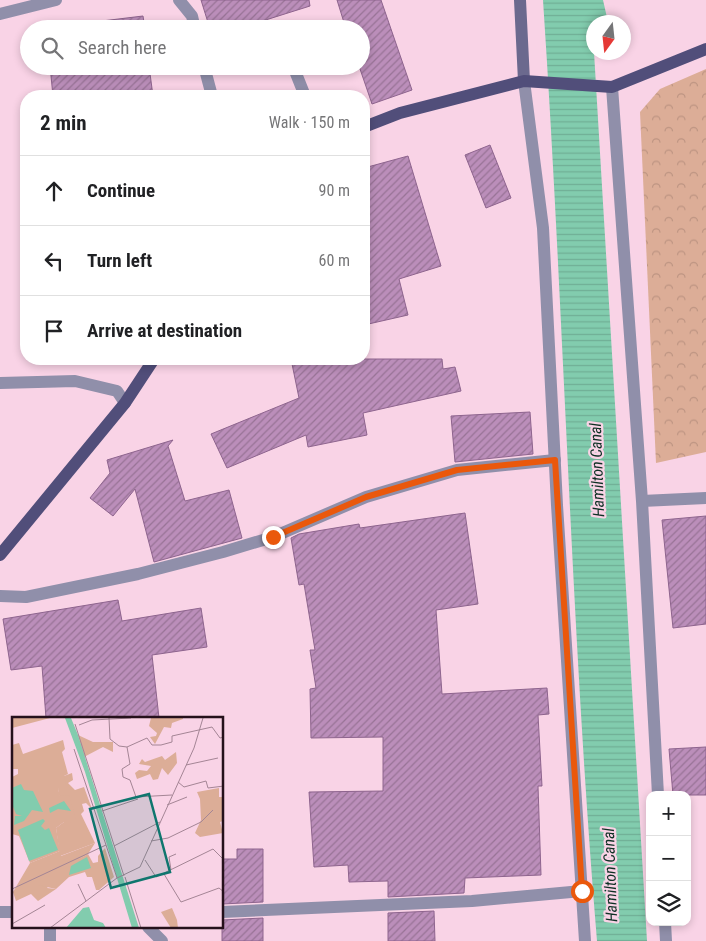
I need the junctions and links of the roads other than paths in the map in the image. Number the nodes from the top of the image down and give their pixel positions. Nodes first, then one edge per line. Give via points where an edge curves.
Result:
1 (56, 0) edge
2 (179, 0) edge
3 (520, 0) edge
4 (0, 14) edge
5 (193, 20) edge
6 (706, 49) edge
7 (206, 75) edge
8 (297, 75) edge
9 (524, 81) junction
10 (612, 87) junction
11 (210, 90) edge
12 (303, 90) edge
13 (370, 125) edge
14 (150, 365) edge
15 (0, 383) edge
16 (125, 403) junction
17 (555, 460) junction
18 (706, 498) edge
19 (642, 501) junction
20 (0, 555) edge
21 (0, 596) edge
22 (658, 791) edge
23 (582, 891) junction
24 (224, 912) edge
25 (664, 926) edge
26 (50, 928) edge
27 (149, 928) edge
28 (50, 941) edge
29 (162, 941) edge
30 (585, 941) edge
31 (666, 941) edge

1 - 4 street
2 - 5 street
3 - 9 main road
6 - 10 main road
7 - 11 street
8 - 12 street
9 - 10 main road
9 - 13 main road via 400,113
9 - 17 street via 543,228
10 - 19 street
14 - 16 main road
15 - 16 street via 75,381 116,391
16 - 20 main road
17 - 21 street via 457,470 366,497 273,537 223,552 26,598
17 - 23 street
18 - 19 street
19 - 22 street
23 - 24 street via 472,901
23 - 30 street
25 - 31 street
26 - 28 street
27 - 29 street

